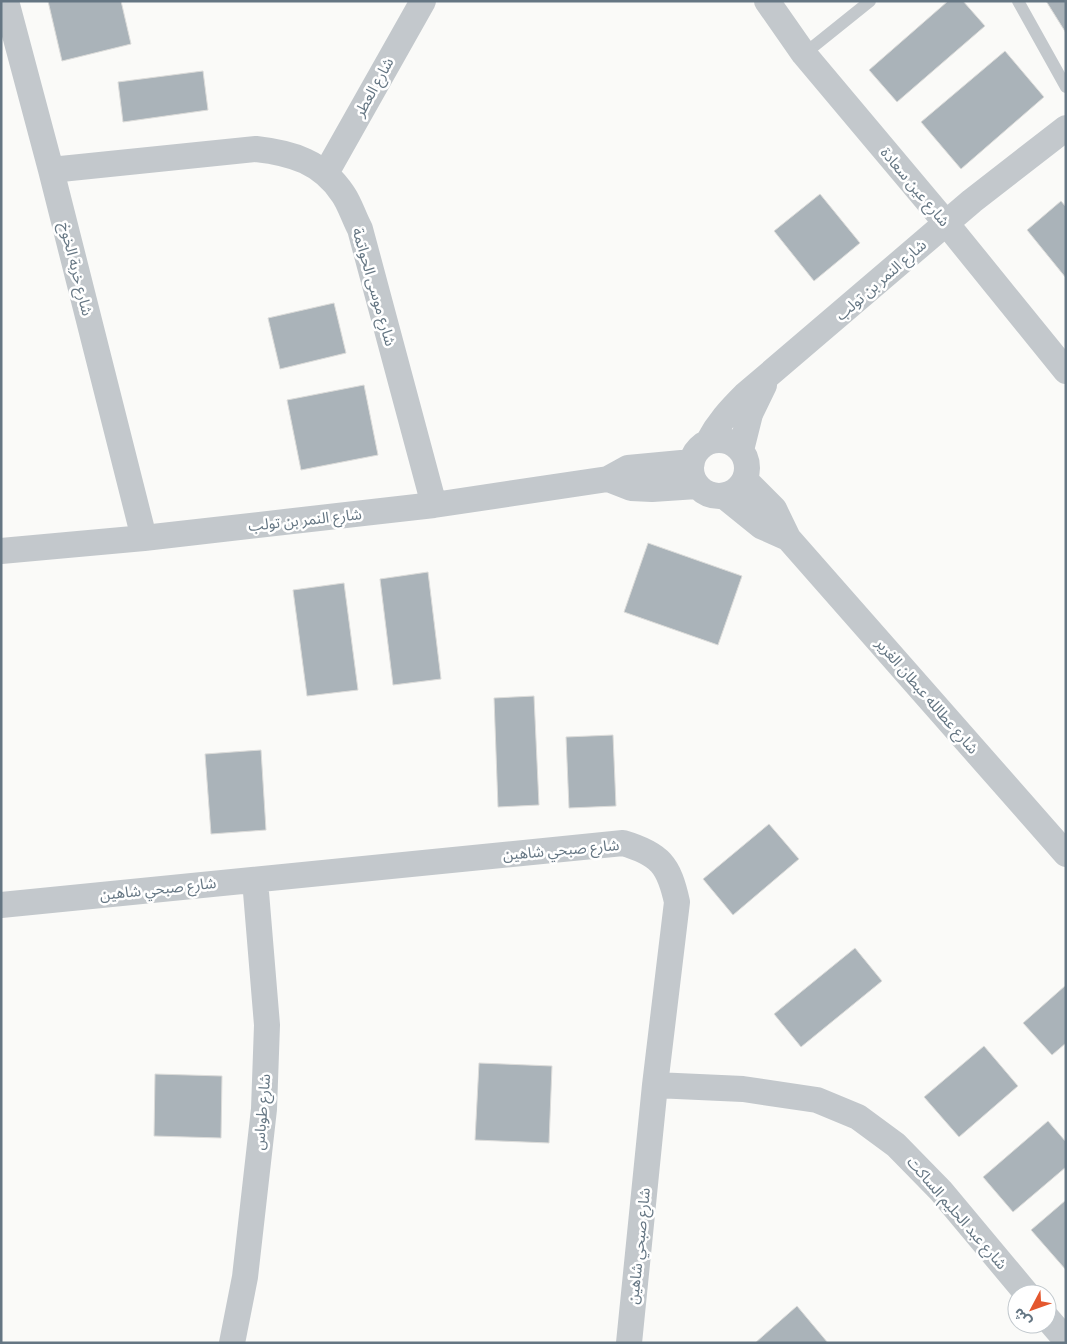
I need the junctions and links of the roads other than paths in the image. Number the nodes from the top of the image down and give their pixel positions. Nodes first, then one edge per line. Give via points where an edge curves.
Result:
1 (6, 1) edge
2 (423, 1) edge
3 (767, 1) edge
4 (870, 1) edge
5 (1018, 1) edge
6 (804, 54) junction
7 (1066, 87) edge
8 (1066, 128) edge
9 (51, 170) junction
10 (326, 174) junction
11 (946, 223) junction
12 (1066, 371) edge
13 (768, 378) junction
14 (708, 442) junction
15 (741, 450) junction
16 (694, 474) junction
17 (745, 480) junction
18 (724, 496) junction
19 (434, 505) junction
20 (144, 538) junction
21 (788, 538) junction
22 (1, 551) edge
23 (1066, 854) edge
24 (255, 880) junction
25 (1, 905) edge
26 (655, 1084) junction
27 (1019, 1284) edge
28 (1057, 1330) edge
29 (1066, 1340) edge
30 (232, 1343) edge
31 (629, 1343) edge

1 - 9 street, شارع خربة الخوخ
2 - 10 street, شارع العطر
3 - 6 street, شارع عين سعادة
4 - 6 lane
5 - 7 lane
6 - 11 street, شارع عين سعادة
8 - 11 street, شارع النمر بن تولب
9 - 10 street, شارع موسى الحواتمة via 256,149 282,152 306,161
9 - 20 street, شارع خربة الخوخ
10 - 19 street, شارع موسى الحواتمة via 343,194 360,229
11 - 12 street, شارع عين سعادة
11 - 13 street, شارع النمر بن تولب
13 - 14 street, شارع النمر بن تولب via 729,411
13 - 15 street, شارع النمر بن تولب via 750,414
14 - 15 street via 726,441
14 - 16 street via 697,450
15 - 17 street via 747,465
16 - 18 street via 709,495
16 - 19 street, شارع النمر بن تولب via 628,468 608,479
17 - 18 street
17 - 21 street, شارع عطالله عبطان الغرير via 774,509
18 - 21 street, شارع عطالله عبطان الغرير via 761,526
19 - 20 street, شارع النمر بن تولب
20 - 22 street, شارع النمر بن تولب
21 - 23 street, شارع عطالله عبطان الغرير
24 - 25 street, شارع صبحي شاهين
24 - 26 street, شارع صبحي شاهين via 624,843 643,849 660,861 672,880 677,902
24 - 30 street, شارع طوباس via 267,1025 264,1109 244,1277
26 - 27 street, شارع عبد الحليم الساكت via 743,1089 817,1100 858,1117 896,1145 941,1191
26 - 31 street, شارع صبحي شاهين
28 - 29 street

